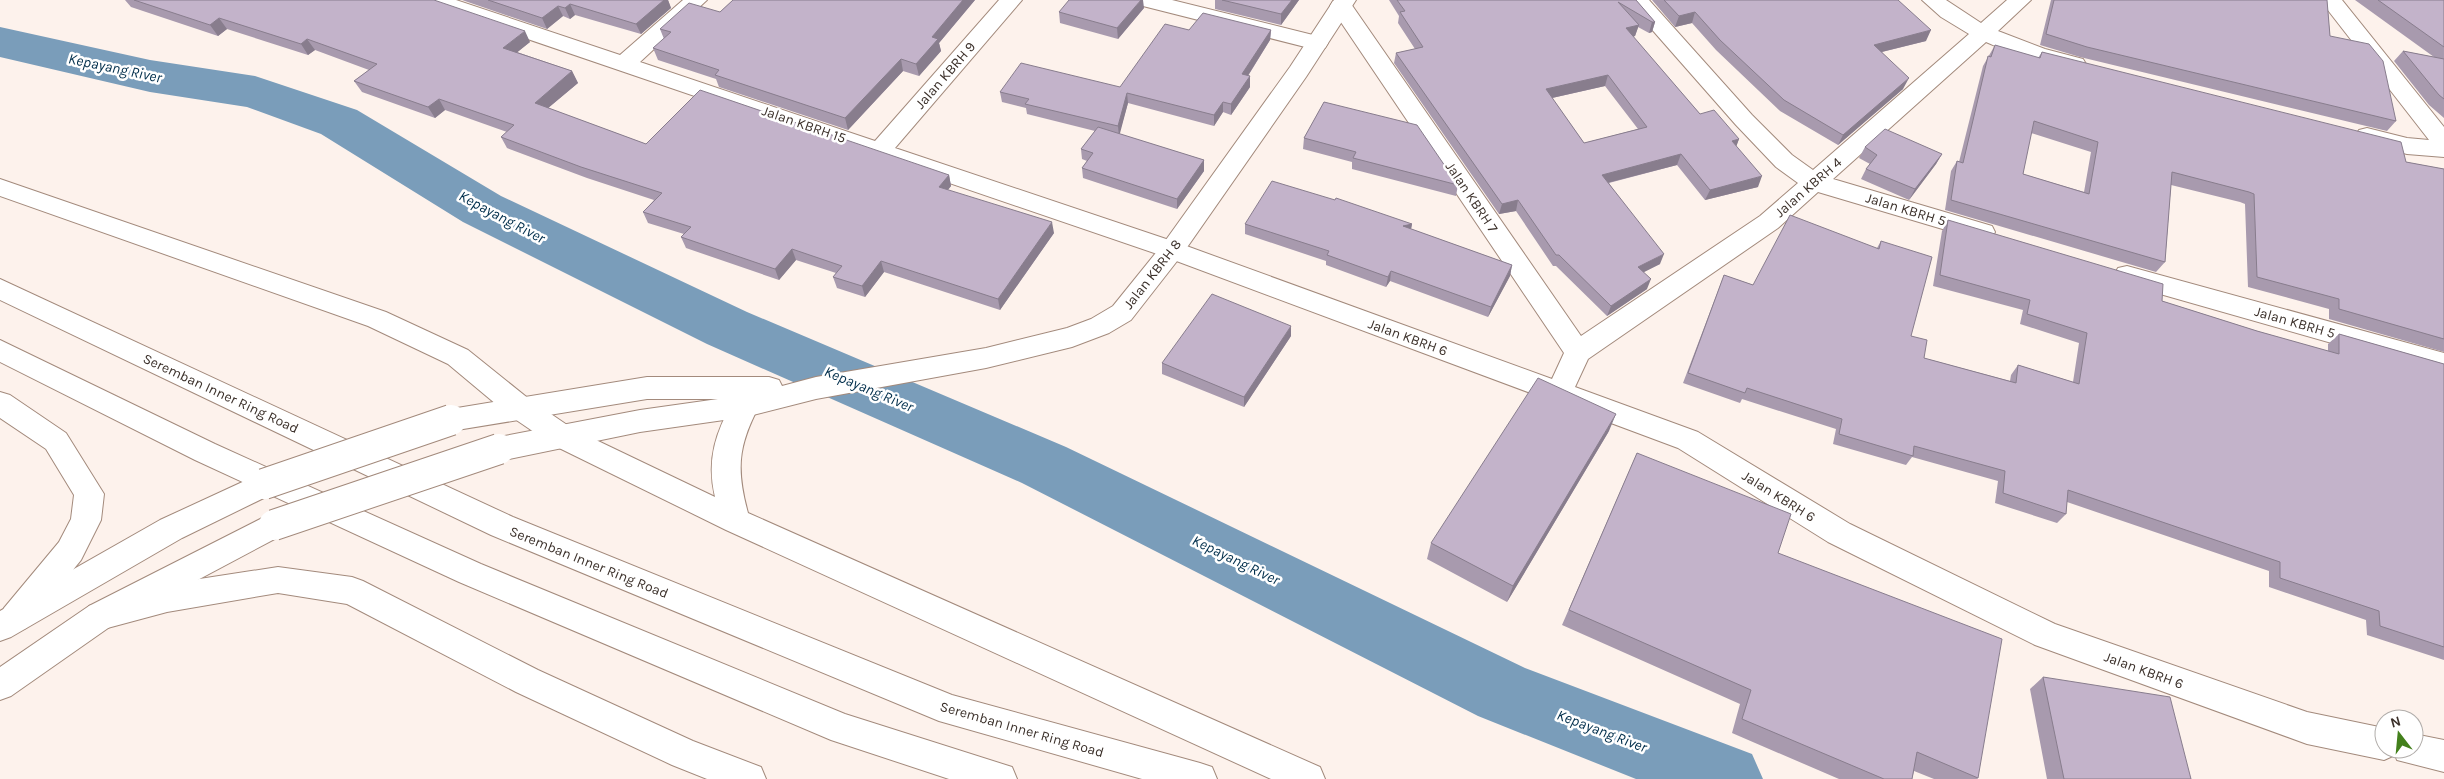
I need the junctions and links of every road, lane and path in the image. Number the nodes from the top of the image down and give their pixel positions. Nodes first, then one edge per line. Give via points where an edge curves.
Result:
1 (435, 0) edge
2 (696, 0) edge
3 (1011, 0) edge
4 (1146, 0) edge
5 (1637, 0) edge
6 (1933, 0) edge
7 (2020, 0) edge
8 (2331, 0) edge
9 (1343, 3) edge
10 (1982, 33) junction
11 (1317, 43) junction
12 (625, 63) junction
13 (2094, 69) edge
14 (2350, 132) edge
15 (2444, 143) edge
16 (2444, 149) edge
17 (880, 150) junction
18 (1814, 182) junction
19 (0, 187) edge
20 (2002, 238) edge
21 (1172, 250) junction
22 (2106, 268) edge
23 (0, 288) edge
24 (0, 350) edge
25 (1578, 352) junction
26 (2444, 364) edge
27 (816, 388) junction
28 (1559, 393) junction
29 (0, 403) edge
30 (745, 406) junction
31 (519, 407) junction
32 (562, 437) junction
33 (736, 521) junction
34 (100, 616) junction
35 (7, 623) edge
36 (0, 685) edge
37 (2374, 742) edge
38 (2424, 752) edge
39 (2444, 756) edge
40 (749, 779) edge
41 (1000, 779) edge
42 (1200, 779) edge
43 (1308, 779) edge

1 - 12 street, Jalan KBRH 15
2 - 12 street
3 - 17 street, Jalan KBRH 9
4 - 11 street
5 - 18 street, Jalan KBRH 5 via 1757,134 1784,161
6 - 10 street
7 - 10 street, Jalan KBRH 4
8 - 15 street
9 - 11 street, Jalan KBRH 8
9 - 25 street, Jalan KBRH 7
10 - 13 street via 2047,57
10 - 18 street, Jalan KBRH 4
11 - 21 street, Jalan KBRH 8
12 - 17 street, Jalan KBRH 15
14 - 16 street via 2408,146
17 - 21 street, Jalan KBRH 15
18 - 20 street, Jalan KBRH 5
18 - 25 street, Jalan KBRH 4 via 1769,222
19 - 31 street via 377,318 458,357
21 - 27 street, Jalan KBRH 8 via 1122,312 1100,326 1072,337 986,358
21 - 28 street, Jalan KBRH 6
22 - 26 street, Jalan KBRH 5
23 - 42 street, Seremban Inner Ring Road via 529,538 952,710
24 - 41 street via 206,452 470,573 843,729
25 - 28 street
27 - 30 street
27 - 31 street via 647,388
28 - 37 street, Jalan KBRH 6 via 1688,440 1839,533 2046,635 2307,728
29 - 35 street via 56,441 89,494 86,520 70,550
30 - 32 street via 640,421
30 - 33 street via 734,423 726,456 725,484
31 - 32 street
31 - 35 street, bridge via 450,420 264,484 171,529
32 - 33 street
32 - 34 street, bridge via 500,449 274,525
33 - 43 street
34 - 36 street
34 - 40 street via 167,598 278,580 352,592 536,685 684,754
38 - 39 street

